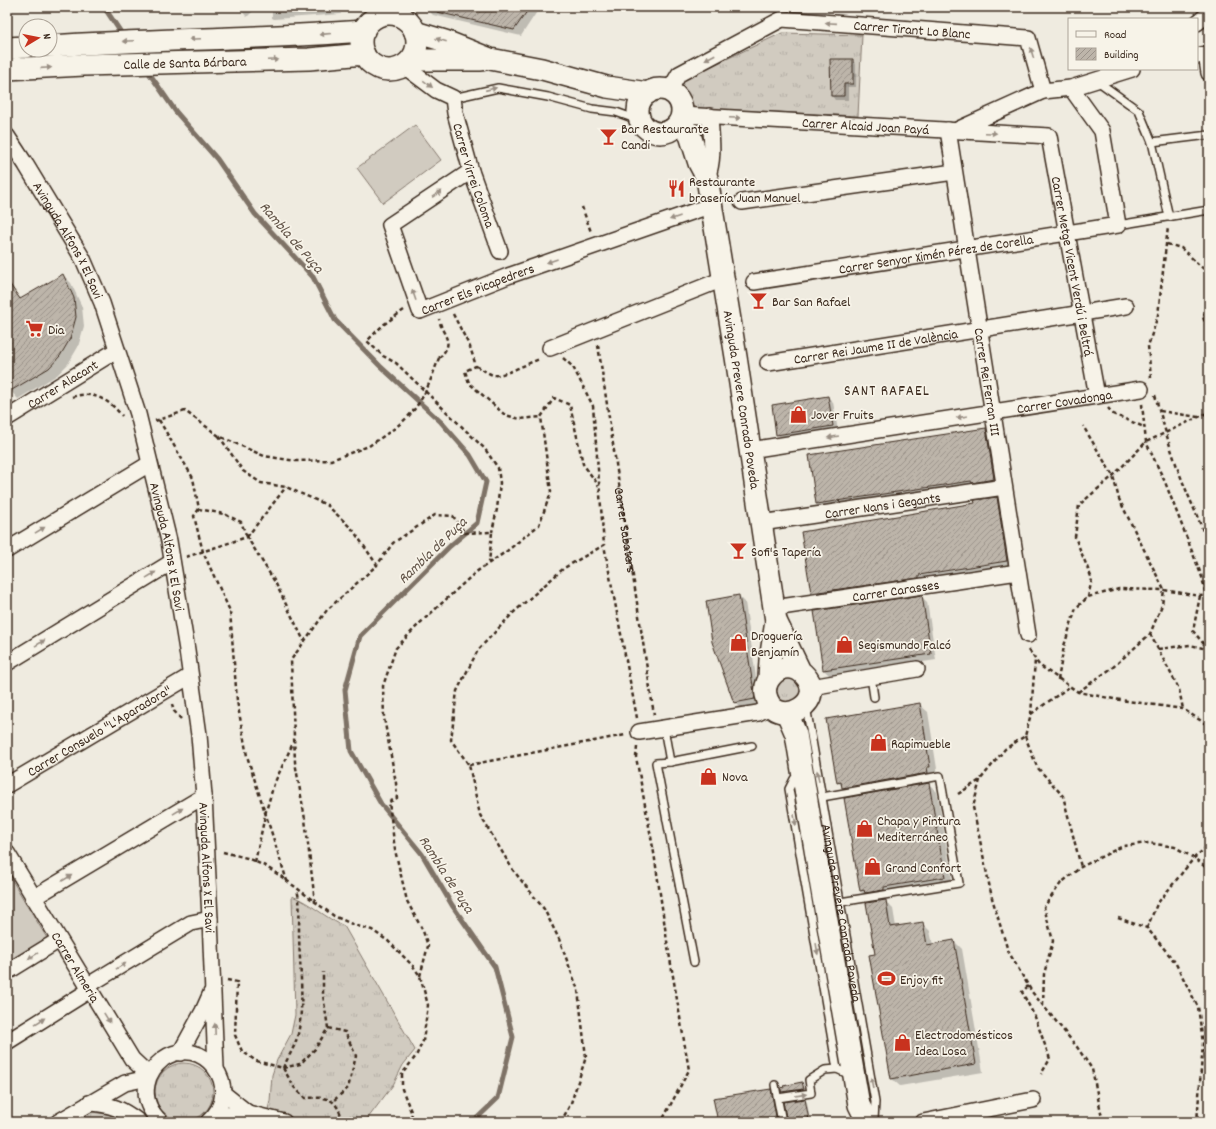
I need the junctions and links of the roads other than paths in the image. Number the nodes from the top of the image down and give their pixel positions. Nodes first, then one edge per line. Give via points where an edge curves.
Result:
1 (1209, 12) edge
2 (371, 19) edge
3 (407, 19) edge
4 (1198, 22) edge
5 (58, 45) edge
6 (18, 47) edge
7 (7, 48) edge
8 (364, 54) junction
9 (1201, 55) edge
10 (490, 59) junction
11 (408, 63) junction
12 (1129, 70) edge
13 (12, 73) edge
14 (1209, 73) edge
15 (1096, 80) junction
16 (1071, 88) junction
17 (669, 91) junction
18 (1043, 91) junction
19 (453, 98) junction
20 (642, 108) junction
21 (710, 116) junction
22 (676, 123) junction
23 (952, 130) junction
24 (1209, 135) edge
25 (7, 136) edge
26 (1049, 136) joint
27 (1152, 142) junction
28 (703, 170) junction
29 (471, 171) junction
30 (954, 172) junction
31 (742, 202) dead end
32 (712, 205) junction
33 (1209, 210) edge
34 (1169, 216) junction
35 (1118, 225) junction
36 (1067, 233) junction
37 (966, 249) junction
38 (500, 251) dead end
39 (723, 279) junction
40 (754, 282) dead end
41 (1126, 306) dead end
42 (1082, 313) junction
43 (979, 329) junction
44 (550, 348) road end
45 (117, 350) junction
46 (768, 363) dead end
47 (1146, 386) road end
48 (1097, 396) junction
49 (993, 413) junction
50 (7, 418) edge
51 (750, 450) junction
52 (150, 464) junction
53 (1004, 487) junction
54 (761, 523) junction
55 (7, 550) edge
56 (172, 562) junction
57 (1018, 572) junction
58 (775, 614) junction
59 (1028, 635) road end
60 (7, 663) edge
61 (916, 669) dead end
62 (190, 676) junction
63 (871, 677) junction
64 (770, 678) junction
65 (874, 697) dead end
66 (796, 698) junction
67 (660, 729) junction
68 (639, 732) road end
69 (752, 746) dead end
70 (670, 762) junction
71 (7, 785) edge
72 (204, 796) junction
73 (822, 797) junction
74 (7, 853) edge
75 (33, 898) junction
76 (840, 902) junction
77 (210, 919) junction
78 (59, 940) junction
79 (694, 962) dead end
80 (7, 972) edge
81 (89, 988) junction
82 (213, 988) junction
83 (7, 1042) edge
84 (180, 1053) junction
85 (132, 1059) junction
86 (216, 1068) junction
87 (845, 1073) junction
88 (149, 1077) junction
89 (126, 1083) junction
90 (775, 1085) dead end
91 (223, 1093) junction
92 (778, 1098) junction
93 (1033, 1100) dead end
94 (89, 1103) junction
95 (248, 1113) junction
96 (211, 1119) edge
97 (863, 1119) edge
98 (58, 1122) edge
99 (138, 1122) edge
100 (161, 1122) edge
101 (284, 1122) edge
102 (782, 1122) edge
103 (923, 1122) edge

1 - 4 street
2 - 3 street via 392,14
2 -> 5 street, Calle de Santa Bárbara via 308,35
2 - 8 street via 361,42
10 -> 3 street via 444,41
3 - 11 street via 417,44
6 - 7 street
8 - 11 street via 371,63 381,69 393,70
13 -> 8 street, Calle de Santa Bárbara via 114,64 309,59
9 - 14 street
10 - 11 street
10 - 20 street via 542,69 607,87
11 -> 19 street via 436,90
12 - 15 street
15 - 16 street
15 - 27 lane via 1139,111
16 - 18 street
16 - 35 street via 1102,131
18 -> 17 street, Carrer Tirant Lo Blanc via 1028,38 782,20 679,74
17 - 20 street via 658,90
17 - 22 street via 680,101 682,108
18 - 23 street
19 -> 20 lane via 498,88 548,97 592,109 616,112
19 - 29 street, Carrer Virrei Coloma
20 - 22 street via 643,125 652,131 657,133
21 - 22 street, Carrer Alcaid Joan Payá
21 -> 23 street, Carrer Alcaid Joan Payá
21 - 28 street, Avinguda Prevere Conrado Poveda via 711,167
22 - 28 street
23 -> 26 street, Carrer Alcaid Joan Payá
23 - 30 street, Carrer Rei Ferran III
24 - 27 lane
25 - 45 street, Avinguda Alfons X El Savi via 82,259 102,303
26 - 36 street, Carrer Metge Vicent Verdú i Beltrá
27 - 34 lane
28 - 32 street, Avinguda Prevere Conrado Poveda
32 -> 29 street, Carrer Els Picapedrers via 508,276 420,311 390,225
29 - 38 street, Carrer Virrei Coloma
30 - 31 street
30 - 37 street, Carrer Rei Ferran III
32 - 39 street, Avinguda Prevere Conrado Poveda
33 - 34 lane
34 - 35 lane
35 - 36 street, Carrer Senyor Ximén Pérez de Corella
36 - 37 street, Carrer Senyor Ximén Pérez de Corella
36 - 42 street, Carrer Metge Vicent Verdú i Beltrá
37 - 40 street, Carrer Senyor Ximén Pérez de Corella
37 - 43 street, Carrer Rei Ferran III
39 - 44 street
39 - 51 street, Avinguda Prevere Conrado Poveda
41 - 42 street, Carrer Rei Jaume II de València
42 - 43 street, Carrer Rei Jaume II de València
42 - 48 street, Carrer Metge Vicent Verdú i Beltrá
43 - 46 street, Carrer Rei Jaume II de València
43 - 49 street, Carrer Rei Ferran III
45 - 50 street, Carrer Alacant
45 - 52 street, Avinguda Alfons X El Savi via 141,425
47 - 48 street, Carrer Covadonga
48 - 49 street, Carrer Covadonga
49 -> 51 street, Carrer Covadonga
49 - 53 street, Carrer Rei Ferran III
51 - 54 street, Avinguda Prevere Conrado Poveda
55 -> 52 street
52 - 56 street, Avinguda Alfons X El Savi
53 - 54 street, Carrer Nans i Gegants
53 - 57 street, Carrer Rei Ferran III
54 - 58 street, Avinguda Prevere Conrado Poveda
60 -> 56 street
56 - 62 street, Avinguda Alfons X El Savi
57 - 58 street, Carrer Carasses
57 - 59 street, Carrer Rei Ferran III
58 - 64 street, Avinguda Prevere Conrado Poveda
58 - 66 street, Avinguda Prevere Conrado Poveda
61 - 63 street
62 - 71 street, Carrer Consuelo "L'Aparadora"
62 - 72 street, Avinguda Alfons X El Savi via 199,735
63 - 65 lane
63 - 66 street
64 - 66 street, Avinguda Prevere Conrado Poveda via 766,695
64 - 66 street via 783,668 792,668
66 - 67 street via 758,712
73 -> 66 lane, Avinguda Prevere Conrado Poveda
66 - 87 street, Avinguda Prevere Conrado Poveda via 796,734 821,886
67 - 68 street
67 - 70 lane
69 - 70 lane
70 - 79 lane via 656,764
75 -> 72 street
72 - 77 street, Avinguda Alfons X El Savi
73 - 76 lane, Avinguda Prevere Conrado Poveda
73 - 76 lane via 940,776 959,882
74 - 75 street, Carrer Almeria
75 - 78 street, Carrer Almeria
97 -> 76 lane, Avinguda Prevere Conrado Poveda via 875,1102
81 -> 77 street via 192,923
77 - 82 street, Avinguda Alfons X El Savi
78 -> 80 street
78 - 81 street, Carrer Almeria
83 -> 81 street
81 -> 85 street, Carrer Almeria
82 - 84 street, Avinguda Alfons X El Savi
86 -> 82 street, Avinguda Alfons X El Savi
84 - 86 street via 200,1056
84 - 88 street via 167,1056 157,1064
85 - 88 street, Carrer Almeria
85 - 89 street
86 - 91 street, Avinguda Alfons X El Savi via 222,1080
92 -> 87 lane via 811,1093 809,1080 825,1070
87 - 97 street, Avinguda Prevere Conrado Poveda
88 - 89 street
88 - 100 street via 147,1102
89 - 94 street
90 - 92 lane
91 - 95 street
91 - 96 street via 221,1105
92 - 102 lane
93 - 103 street
94 - 98 street
94 - 99 street via 103,1104 126,1112
95 - 96 street
95 - 101 street

